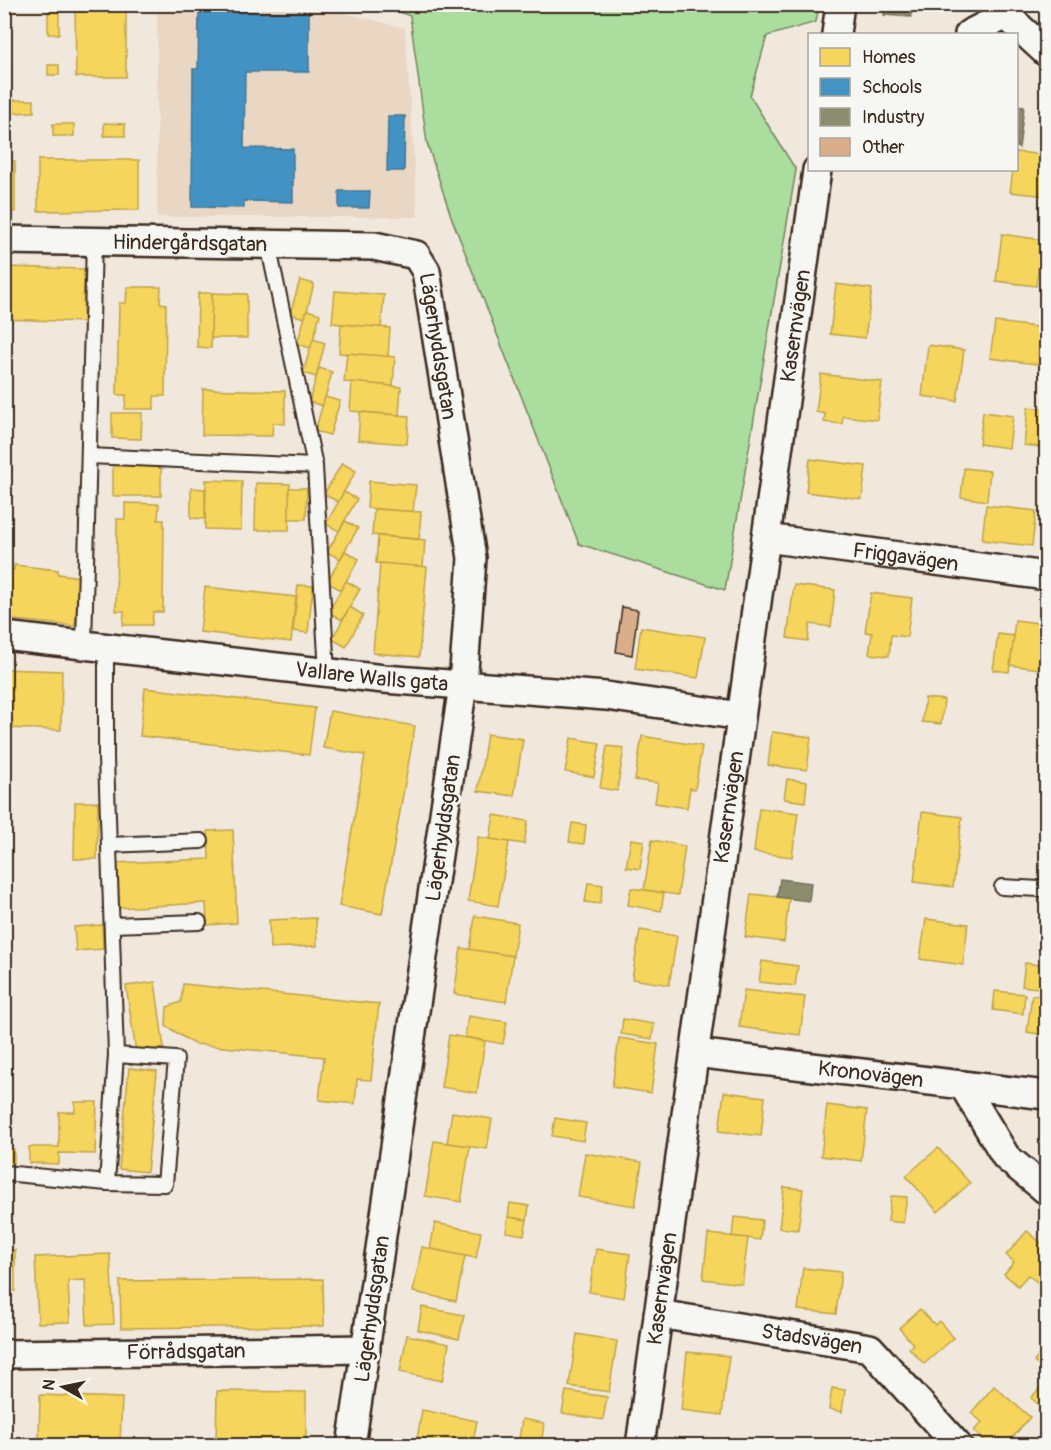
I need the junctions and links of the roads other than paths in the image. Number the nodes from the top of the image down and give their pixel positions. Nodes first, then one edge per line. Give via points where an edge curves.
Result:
1 (840, 4) edge
2 (1009, 10) edge
3 (836, 33) edge
4 (971, 33) edge
5 (1047, 52) edge
6 (817, 171) edge
7 (4, 240) edge
8 (94, 240) junction
9 (268, 244) junction
10 (374, 246) joint
11 (88, 456) junction
12 (315, 466) junction
13 (766, 538) junction
14 (1047, 576) edge
15 (4, 636) edge
16 (95, 646) junction
17 (327, 673) junction
18 (464, 685) junction
19 (741, 716) junction
20 (201, 841) dead end
21 (109, 845) junction
22 (1047, 884) edge
23 (1002, 887) dead end
24 (199, 922) dead end
25 (112, 925) junction
26 (695, 1053) junction
27 (116, 1055) junction
28 (963, 1085) junction
29 (1047, 1095) edge
30 (4, 1173) edge
31 (107, 1183) junction
32 (1047, 1190) edge
33 (658, 1314) junction
34 (366, 1349) junction
35 (4, 1354) edge
36 (351, 1446) edge
37 (640, 1446) edge
38 (958, 1446) edge

1 - 3 street
2 - 4 street
2 - 5 street
6 - 13 street, Kasernvägen
7 - 8 street, Hindergårdsgatan
8 - 9 street, Hindergårdsgatan
8 - 11 lane
9 - 10 street, Hindergårdsgatan
9 - 12 lane
10 - 18 street, Lägerhyddsgatan via 416,255 426,271 472,558
11 - 12 lane
11 - 16 lane
12 - 17 lane
13 - 14 street, Friggavägen
13 - 19 street, Kasernvägen
15 - 16 street, Vallare Walls gata
16 - 17 street, Vallare Walls gata
16 - 21 lane via 106,758
17 - 18 street, Vallare Walls gata
18 - 19 street, Vallare Walls gata via 606,696
18 - 34 street, Lägerhyddsgatan
19 - 26 street, Kasernvägen
20 - 21 lane
21 - 25 lane
22 - 23 lane via 1040,889
24 - 25 lane
25 - 27 lane
26 - 28 street, Kronovägen
26 - 33 street, Kasernvägen
27 - 31 lane
27 - 31 lane via 176,1059 165,1184
28 - 29 street, Kronovägen
28 - 32 street via 1006,1157
30 - 31 lane
33 - 37 street, Kasernvägen
33 - 38 street, Stadsvägen via 870,1348
34 - 35 street, Förrådsgatan
34 - 36 street, Lägerhyddsgatan

